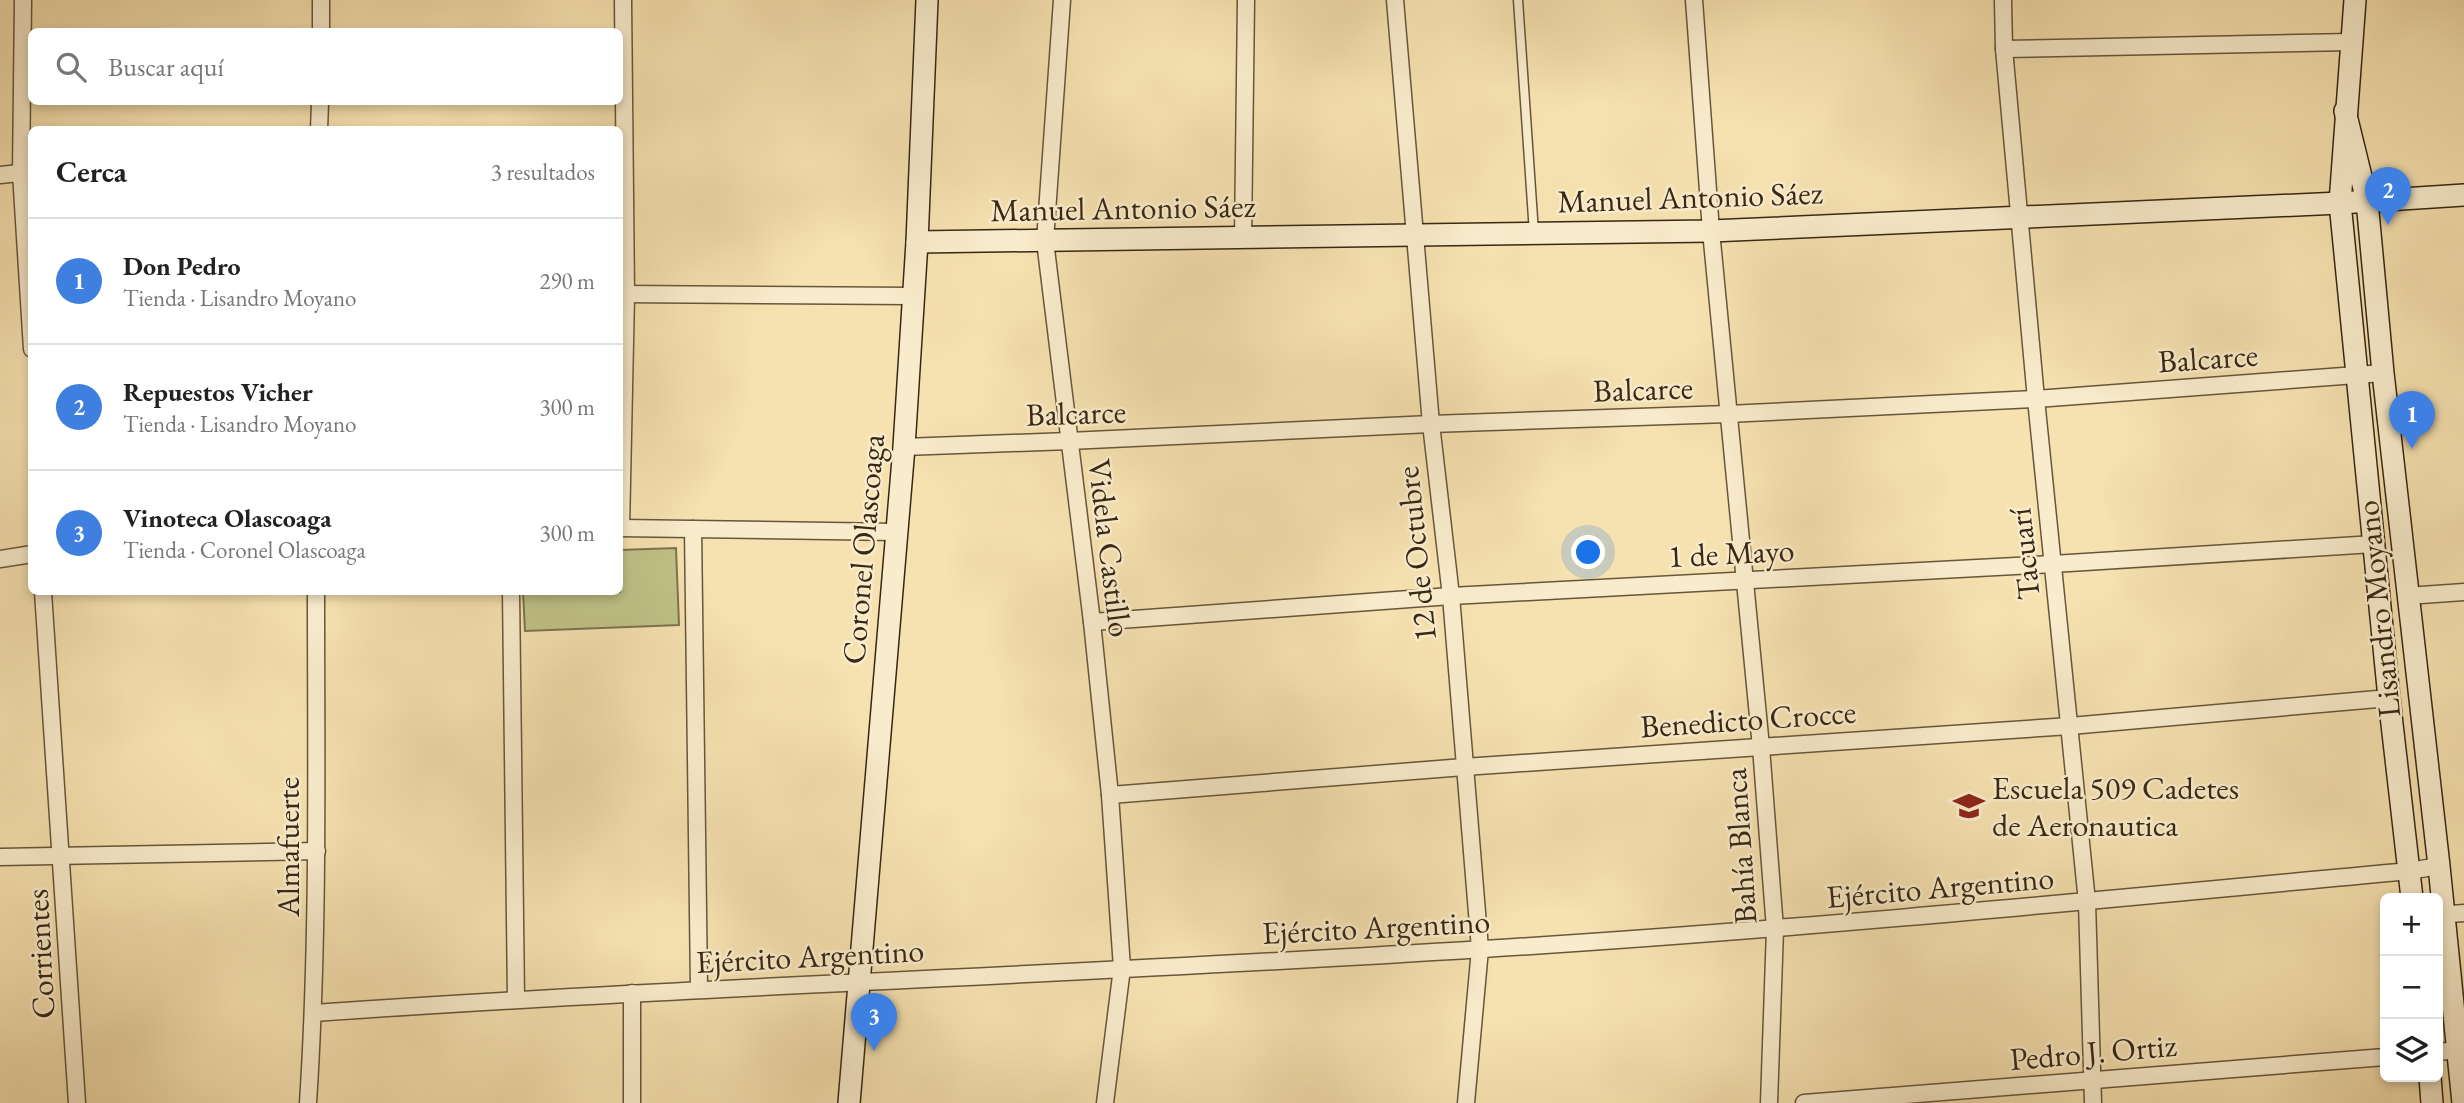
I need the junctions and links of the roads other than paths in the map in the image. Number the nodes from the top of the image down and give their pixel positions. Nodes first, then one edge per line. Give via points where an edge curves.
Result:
1 (23, 0) edge
2 (321, 0) edge
3 (623, 0) edge
4 (927, 0) edge
5 (1062, 0) edge
6 (1246, 0) edge
7 (1395, 0) edge
8 (1518, 0) edge
9 (1694, 0) edge
10 (2003, 0) edge
11 (2355, 0) edge
12 (321, 28) edge
13 (2351, 42) junction
14 (2004, 49) junction
15 (320, 105) edge
16 (2345, 111) junction
17 (319, 126) edge
18 (26, 172) edge
19 (0, 176) edge
20 (2464, 195) edge
21 (2367, 201) junction
22 (2340, 204) junction
23 (2020, 216) junction
24 (1711, 230) junction
25 (28, 231) edge
26 (1534, 233) junction
27 (1415, 234) junction
28 (1243, 239) junction
29 (1045, 241) junction
30 (917, 242) junction
31 (623, 294) edge
32 (913, 296) junction
33 (2383, 373) junction
34 (2356, 376) junction
35 (2036, 399) junction
36 (1728, 414) junction
37 (1430, 424) junction
38 (1069, 442) junction
39 (904, 447) junction
40 (623, 528) edge
41 (693, 529) junction
42 (895, 532) junction
43 (2374, 544) junction
44 (28, 555) edge
45 (0, 559) edge
46 (2053, 564) junction
47 (1744, 580) junction
48 (2464, 592) edge
49 (44, 595) edge
50 (316, 595) edge
51 (511, 595) edge
52 (1451, 596) junction
53 (2407, 596) junction
54 (1092, 622) junction
55 (2389, 698) junction
56 (2070, 726) junction
57 (1760, 747) junction
58 (1464, 766) junction
59 (1110, 795) junction
60 (317, 851) junction
61 (0, 857) edge
62 (62, 857) junction
63 (2439, 866) junction
64 (2409, 871) junction
65 (2411, 893) edge
66 (2087, 902) junction
67 (2448, 914) edge
68 (1775, 929) junction
69 (1480, 949) junction
70 (1122, 968) junction
71 (859, 982) junction
72 (699, 988) junction
73 (632, 993) junction
74 (516, 999) junction
75 (314, 1013) junction
76 (2448, 1051) edge
77 (2380, 1057) edge
78 (2093, 1080) junction
79 (2430, 1082) edge
80 (77, 1103) edge
81 (308, 1103) edge
82 (632, 1103) edge
83 (849, 1103) edge
84 (1104, 1103) edge
85 (1466, 1103) edge
86 (1769, 1103) edge
87 (1804, 1103) edge
88 (2093, 1103) edge
89 (2432, 1103) edge
90 (2463, 1103) edge

1 - 18 street
2 - 12 street
3 - 31 street
4 - 30 street, Coronel Olascoaga
5 - 29 street, Videla Castillo
6 - 28 street
7 - 27 street, 12 de Octubre
8 - 26 lane
9 - 24 street, Bahía Blanca
10 - 14 street, Tacuarí
11 - 13 street, Lisandro Moyano
13 - 14 street
13 - 16 street, Lisandro Moyano
14 - 23 street, Tacuarí
15 - 17 street
16 - 21 street, Lisandro Moyano
16 - 22 street, Lisandro Moyano
18 - 19 street
18 - 25 street
20 - 21 street, Manuel Antonio Sáez
21 - 22 street, Manuel Antonio Sáez
21 - 33 street, Lisandro Moyano
22 - 23 street, Manuel Antonio Sáez
22 - 34 street, Lisandro Moyano
23 - 24 street, Manuel Antonio Sáez
23 - 35 street, Tacuarí
24 - 26 street, Manuel Antonio Sáez
24 - 36 street, Bahía Blanca
26 - 27 street, Manuel Antonio Sáez
27 - 28 street, Manuel Antonio Sáez
27 - 37 street, 12 de Octubre
28 - 29 street, Manuel Antonio Sáez
29 - 30 street, Manuel Antonio Sáez
29 - 38 street, Videla Castillo
30 - 32 street, Coronel Olascoaga
31 - 32 street
32 - 39 street, Coronel Olascoaga
33 - 34 street, Balcarce
33 - 53 street, Lisandro Moyano
34 - 35 street, Balcarce
34 - 43 street, Lisandro Moyano
35 - 36 street, Balcarce
35 - 46 street, Tacuarí
36 - 37 street, Balcarce
36 - 47 street, Bahía Blanca
37 - 38 street, Balcarce
37 - 52 street, 12 de Octubre
38 - 39 street, Balcarce
38 - 54 street, Videla Castillo
39 - 42 street, Coronel Olascoaga
40 - 41 street
41 - 42 street
41 - 72 street
42 - 71 street, Coronel Olascoaga
43 - 46 street, 1 de Mayo
43 - 55 street, Lisandro Moyano
44 - 45 street
46 - 47 street, 1 de Mayo
46 - 56 street, Tacuarí
47 - 52 street, 1 de Mayo
47 - 57 street, Bahía Blanca
48 - 53 street
49 - 62 street, Corrientes
50 - 60 street, Almafuerte
51 - 74 street
52 - 54 street, 1 de Mayo
52 - 58 street, 12 de Octubre
53 - 63 street, Lisandro Moyano
54 - 59 street, Videla Castillo
55 - 56 street, Benedicto Crocce
55 - 64 street, Lisandro Moyano
56 - 57 street, Benedicto Crocce
56 - 66 street, Tacuarí
57 - 58 street, Benedicto Crocce
57 - 68 street, Bahía Blanca
58 - 59 street, Benedicto Crocce
58 - 69 street, 12 de Octubre
59 - 70 street, Videla Castillo
60 - 62 street
60 - 75 street, Almafuerte
61 - 62 street
62 - 80 street, Corrientes
63 - 64 street, Ejército Argentino
63 - 67 street, Lisandro Moyano
64 - 65 street, Lisandro Moyano
64 - 66 street, Ejército Argentino
66 - 68 street, Ejército Argentino
66 - 78 street, Tacuarí
67 - 76 street, Lisandro Moyano
68 - 69 street, Ejército Argentino
68 - 86 street, Bahía Blanca
69 - 70 street, Ejército Argentino
69 - 85 street, 12 de Octubre
70 - 71 street, Ejército Argentino
70 - 84 street, Videla Castillo
71 - 72 street, Ejército Argentino
71 - 83 street, Coronel Olascoaga
72 - 73 street, Ejército Argentino
73 - 74 street, Ejército Argentino
73 - 82 street
74 - 75 street, Ejército Argentino
75 - 81 street, Almafuerte
76 - 90 street, Lisandro Moyano
77 - 78 street, Pedro J. Ortiz
78 - 87 street, Pedro J. Ortiz
78 - 88 street, Tacuarí
79 - 89 street

